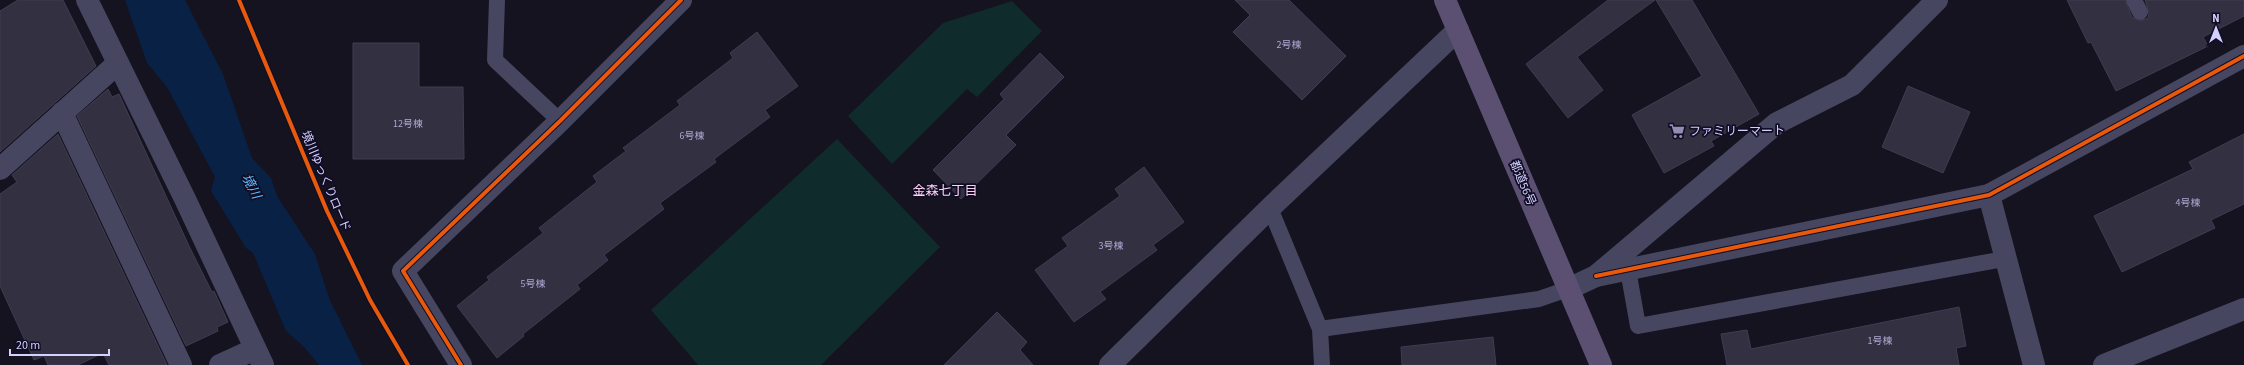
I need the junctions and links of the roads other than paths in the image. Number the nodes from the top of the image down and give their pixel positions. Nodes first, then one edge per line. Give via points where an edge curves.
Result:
1 (87, 0) edge
2 (497, 0) edge
3 (682, 0) edge
4 (1445, 0) edge
5 (1932, 2) edge
6 (1458, 30) junction
7 (2244, 56) edge
8 (117, 64) junction
9 (62, 113) junction
10 (560, 122) junction
11 (0, 169) edge
12 (1989, 195) junction
13 (1270, 208) junction
14 (2004, 258) junction
15 (1628, 270) junction
16 (1596, 276) junction
17 (1568, 289) junction
18 (2244, 309) edge
19 (1320, 329) junction
20 (259, 357) edge
21 (181, 365) edge
22 (220, 365) edge
23 (461, 365) edge
24 (1110, 365) edge
25 (1322, 365) edge
26 (1601, 365) edge
27 (2034, 365) edge
28 (2104, 365) edge

1 - 8 street
2 - 10 lane via 495,60
3 - 10 street
4 - 6 main road, 都道56号
5 - 16 street via 1852,85 1777,123
6 - 13 street
6 - 17 main road, 都道56号
7 - 12 street
8 - 9 street
8 - 20 street via 186,201
9 - 11 street
9 - 21 street
10 - 23 street via 403,271
12 - 14 street
12 - 15 street
13 - 19 lane
13 - 24 street
14 - 15 lane via 1638,326
14 - 27 street
15 - 16 street
16 - 17 street
17 - 19 lane via 1539,299
17 - 26 main road, 都道56号
18 - 28 street
19 - 25 lane
20 - 22 street

